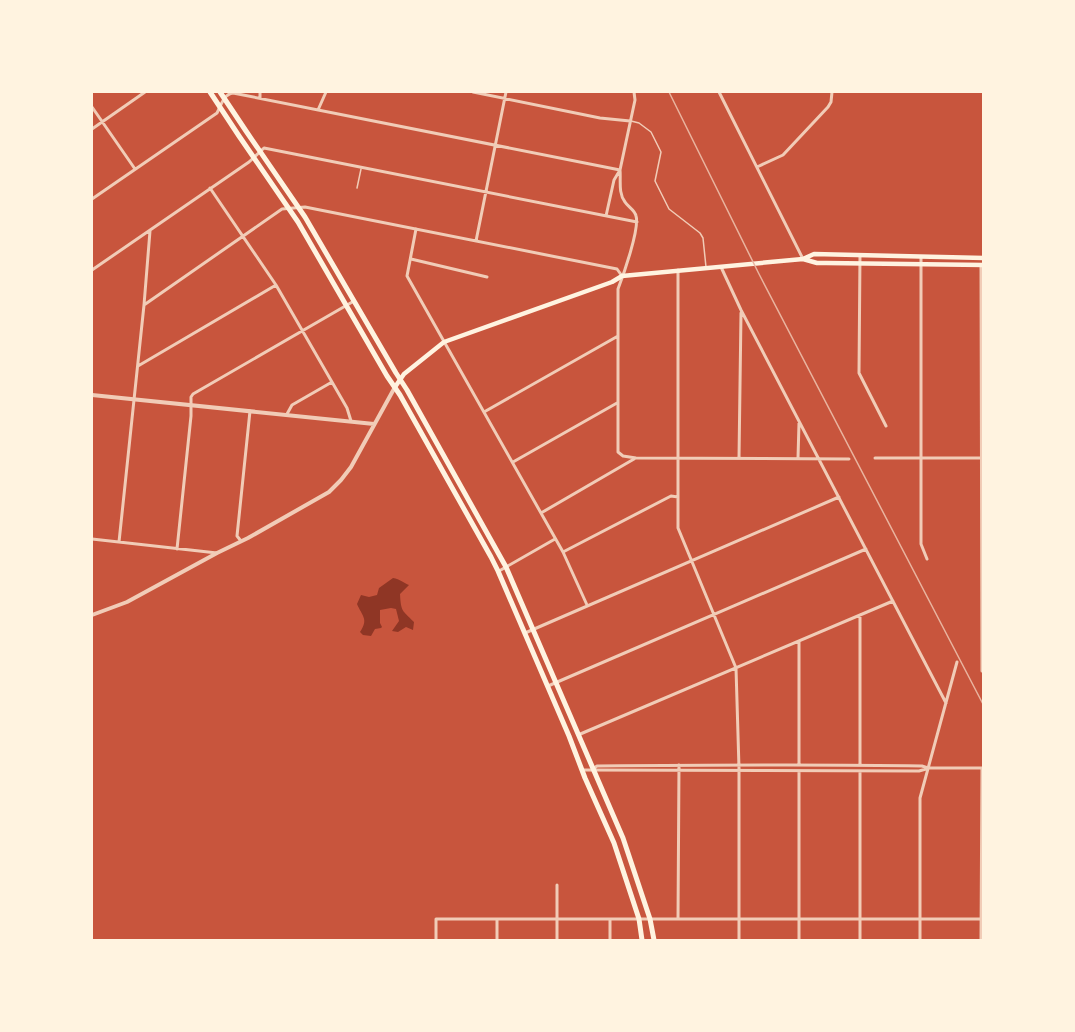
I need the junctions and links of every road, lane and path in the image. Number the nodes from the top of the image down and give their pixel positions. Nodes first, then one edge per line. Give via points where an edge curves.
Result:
1 (145, 92) edge
2 (210, 92) edge
3 (220, 92) edge
4 (260, 92) edge
5 (326, 92) edge
6 (473, 92) edge
7 (506, 92) edge
8 (634, 92) edge
9 (719, 92) edge
10 (832, 92) edge
11 (225, 98) junction
12 (260, 98) junction
13 (505, 98) junction
14 (92, 107) edge
15 (220, 107) junction
16 (318, 110) junction
17 (630, 121) junction
18 (102, 122) junction
19 (92, 129) edge
20 (495, 145) junction
21 (260, 152) junction
22 (254, 158) junction
23 (361, 167) junction
24 (757, 167) junction
25 (135, 170) junction
26 (620, 170) junction
27 (210, 188) junction
28 (357, 188) dead end
29 (486, 192) junction
30 (92, 200) edge
31 (298, 207) junction
32 (289, 208) junction
33 (606, 216) junction
34 (637, 222) junction
35 (416, 229) junction
36 (150, 230) junction
37 (244, 236) junction
38 (476, 241) junction
39 (860, 255) junction
40 (921, 257) junction
41 (982, 258) edge
42 (411, 259) junction
43 (803, 259) junction
44 (859, 263) junction
45 (920, 264) junction
46 (982, 265) edge
47 (720, 266) junction
48 (706, 268) junction
49 (92, 270) edge
50 (678, 270) junction
51 (622, 276) junction
52 (487, 277) dead end
53 (276, 285) junction
54 (354, 301) junction
55 (144, 304) junction
56 (347, 306) junction
57 (741, 310) junction
58 (303, 331) junction
59 (618, 336) junction
60 (444, 342) junction
61 (138, 366) junction
62 (400, 379) junction
63 (332, 382) junction
64 (395, 387) junction
65 (92, 395) edge
66 (134, 399) junction
67 (617, 403) junction
68 (190, 405) junction
69 (250, 411) junction
70 (484, 412) junction
71 (287, 414) junction
72 (351, 421) junction
73 (800, 422) junction
74 (374, 424) junction
75 (886, 426) dead end
76 (636, 458) junction
77 (678, 458) junction
78 (739, 458) junction
79 (798, 458) junction
80 (875, 458) dead end
81 (920, 458) junction
82 (982, 458) edge
83 (819, 459) junction
84 (849, 459) dead end
85 (513, 462) junction
86 (678, 497) junction
87 (839, 497) junction
88 (541, 513) junction
89 (92, 539) edge
90 (555, 539) junction
91 (241, 541) junction
92 (119, 542) junction
93 (177, 549) junction
94 (866, 549) junction
95 (562, 552) junction
96 (217, 553) junction
97 (927, 559) dead end
98 (691, 560) junction
99 (984, 561) edge
100 (506, 567) junction
101 (982, 567) junction
102 (498, 571) junction
103 (893, 601) junction
104 (587, 605) junction
105 (983, 613) edge
106 (714, 614) junction
107 (92, 615) edge
108 (860, 615) junction
109 (532, 628) junction
110 (525, 633) junction
111 (799, 641) junction
112 (957, 662) dead end
113 (736, 668) junction
114 (982, 672) edge
115 (555, 682) junction
116 (548, 686) junction
117 (946, 703) junction
118 (578, 735) junction
119 (678, 765) junction
120 (739, 765) junction
121 (799, 765) junction
122 (860, 765) junction
123 (928, 768) junction
124 (983, 768) edge
125 (582, 770) junction
126 (593, 770) junction
127 (678, 771) junction
128 (799, 771) junction
129 (860, 771) junction
130 (739, 772) junction
131 (983, 795) edge
132 (557, 885) dead end
133 (557, 919) junction
134 (610, 919) junction
135 (639, 919) junction
136 (650, 919) junction
137 (678, 919) junction
138 (799, 919) junction
139 (860, 919) junction
140 (920, 919) junction
141 (982, 919) edge
142 (497, 920) junction
143 (740, 920) junction
144 (436, 940) edge
145 (497, 940) edge
146 (557, 940) edge
147 (610, 940) edge
148 (642, 940) edge
149 (654, 940) edge
150 (739, 940) edge
151 (799, 940) edge
152 (860, 940) edge
153 (920, 940) edge
154 (981, 940) edge

1 - 18 street
2 - 15 main road
3 - 11 main road
4 - 12 street
5 - 16 street
6 - 13 street
7 - 13 street
8 - 17 street
9 - 24 street
10 - 24 street via 828,107 783,155
11 - 12 street via 233,93
11 - 15 street
11 - 21 main road
12 - 16 street
13 - 17 street
13 - 20 street
14 - 18 street
15 - 22 main road
15 - 25 street via 217,113
16 - 20 street
17 - 26 street
17 - 48 lane via 645,126 653,135 661,152 655,181 669,209 703,238
18 - 19 street
18 - 25 street
20 - 26 street
20 - 29 street
21 - 22 street
21 - 23 street via 270,148
21 - 31 main road
22 - 27 street
22 - 32 main road
23 - 28 lane
23 - 29 street
24 - 43 street
25 - 30 street
26 - 33 street
26 - 34 street via 621,195
27 - 36 street
27 - 37 street
29 - 33 street
29 - 38 street
31 - 32 street
31 - 35 street
31 - 54 main road
32 - 37 street
32 - 56 main road
33 - 34 street
34 - 51 street
35 - 38 street
35 - 42 street
36 - 49 street
36 - 55 street
37 - 53 street
37 - 55 street
38 - 51 street via 617,269
39 - 40 main road
39 - 43 main road via 814,254
39 - 44 street
40 - 41 main road
40 - 45 street
41 - 46 main road
42 - 52 street
42 - 60 street via 407,276
43 - 44 main road
43 - 47 main road
44 - 45 main road
44 - 75 street via 859,373
45 - 46 main road
45 - 81 street
46 - 82 street
47 - 48 main road
47 - 57 street
48 - 50 main road
50 - 51 main road
50 - 77 street
51 - 59 street via 618,289
51 - 60 main road
53 - 58 street
53 - 61 street
54 - 56 street
54 - 62 main road
55 - 61 street
56 - 58 street
56 - 64 main road
57 - 73 street
57 - 78 street
58 - 63 street
58 - 68 street via 193,394
59 - 67 street
59 - 70 street
60 - 62 main road
60 - 70 street
61 - 66 street
62 - 64 main road
62 - 100 main road
63 - 71 street via 292,405
63 - 72 street
64 - 74 street
64 - 102 main road
65 - 66 street
66 - 68 street
66 - 92 street
67 - 76 street via 618,452
67 - 85 street
68 - 69 street
68 - 93 street
69 - 71 street
69 - 91 street via 237,536
70 - 85 street
71 - 72 street
72 - 74 street
73 - 79 street
73 - 83 street
74 - 91 street via 351,467 328,492
76 - 77 street
76 - 88 street
77 - 78 street
77 - 86 street
78 - 79 street
79 - 83 street
80 - 81 street
81 - 82 street
81 - 97 street via 921,544
82 - 101 street
83 - 84 street
83 - 87 street
85 - 88 street
86 - 95 street via 671,496
86 - 98 street via 678,528
87 - 94 street
87 - 98 street
88 - 90 street
89 - 92 street
90 - 95 street
90 - 100 street
91 - 96 street
92 - 93 street
93 - 96 street
94 - 103 street
94 - 106 street
95 - 104 street
96 - 107 street via 127,602
98 - 104 street
98 - 106 street
99 - 101 street
100 - 102 street
100 - 109 main road
101 - 105 street
102 - 110 main road
103 - 108 street
103 - 117 street
104 - 109 street
105 - 114 street
106 - 113 street
106 - 115 street
108 - 111 street
108 - 122 street
109 - 110 street
109 - 115 main road
110 - 116 main road
111 - 113 street
111 - 121 street
112 - 117 street
113 - 118 street
113 - 120 street
115 - 116 street
115 - 118 main road
116 - 125 main road
117 - 123 street
118 - 126 main road
119 - 120 street
119 - 126 street via 597,766
119 - 127 street
120 - 121 street
120 - 130 street
121 - 122 street
121 - 128 street
122 - 123 street
122 - 129 street
123 - 124 street
123 - 129 street
123 - 140 street via 920,798
124 - 131 street
125 - 126 street
125 - 135 main road via 614,843
126 - 127 street
126 - 136 main road via 623,838
127 - 130 street
127 - 137 street
128 - 129 street
128 - 130 street
128 - 138 street
129 - 139 street
130 - 143 street
131 - 141 street
132 - 133 street
133 - 134 street
133 - 142 street
133 - 146 street
134 - 135 street
134 - 147 street
135 - 136 street
135 - 148 main road
136 - 137 street
136 - 149 main road
137 - 143 street
138 - 139 street
138 - 143 street
138 - 151 street
139 - 140 street
139 - 152 street
140 - 141 street
140 - 153 street
141 - 154 street
142 - 144 street via 436,919
142 - 145 street
143 - 150 street

